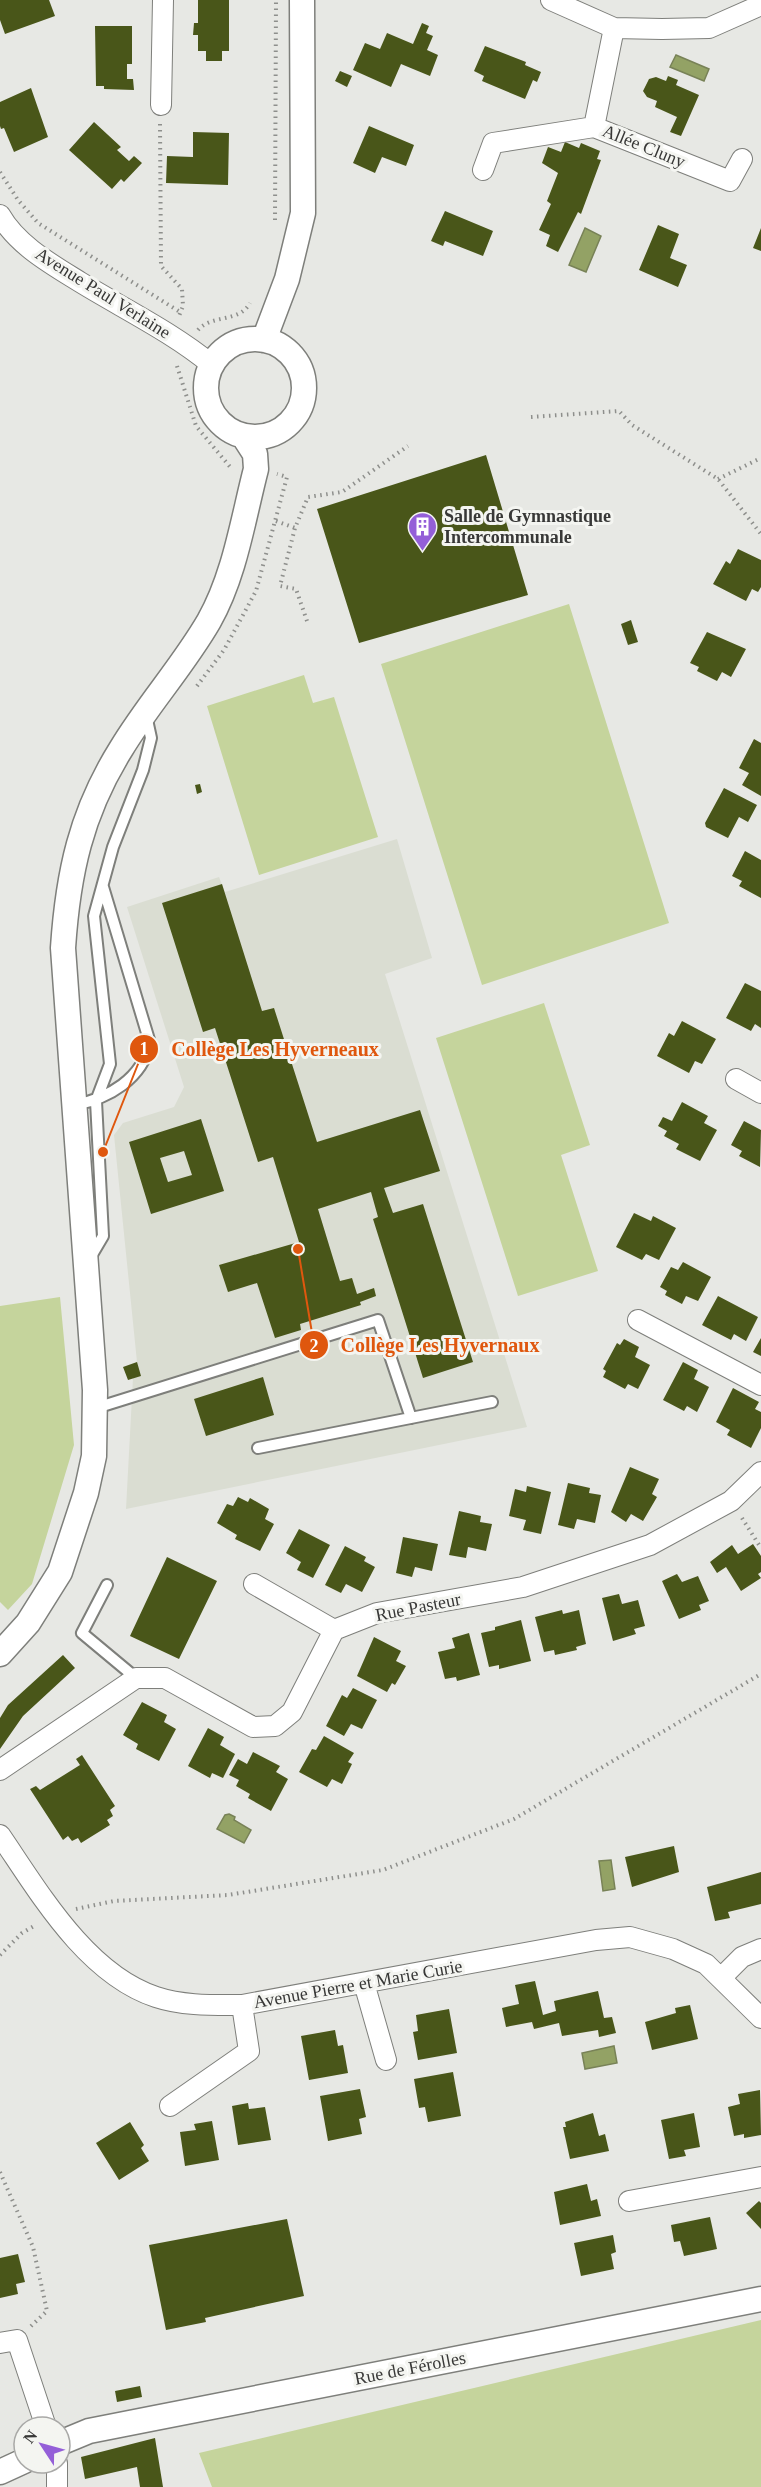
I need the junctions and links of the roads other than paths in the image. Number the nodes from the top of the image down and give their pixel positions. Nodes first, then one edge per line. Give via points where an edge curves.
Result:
1 (163, 0) edge
2 (302, 0) edge
3 (551, 0) edge
4 (761, 5) edge
5 (614, 28) junction
6 (161, 105) road end
7 (594, 127) junction
8 (742, 159) dead end
9 (483, 170) dead end
10 (0, 215) edge
11 (264, 340) junction
12 (212, 365) junction
13 (244, 436) junction
14 (146, 714) junction
15 (102, 886) junction
16 (736, 1080) dead end
17 (761, 1093) edge
18 (86, 1103) junction
19 (638, 1320) dead end
20 (761, 1385) edge
21 (492, 1402) dead end
22 (96, 1408) junction
23 (411, 1418) junction
24 (258, 1448) dead end
25 (761, 1472) edge
26 (254, 1584) dead end
27 (107, 1585) dead end
28 (334, 1630) junction
29 (0, 1654) edge
30 (136, 1678) junction
31 (0, 1770) edge
32 (0, 1835) edge
33 (761, 1949) edge
34 (722, 1977) junction
35 (364, 1983) junction
36 (242, 2005) junction
37 (761, 2018) edge
38 (386, 2060) dead end
39 (170, 2106) dead end
40 (761, 2176) edge
41 (629, 2202) dead end
42 (761, 2299) edge
43 (9, 2341) edge
44 (41, 2415) edge
45 (72, 2438) edge

1 - 6 street
2 - 11 street via 303,213 287,279
3 - 5 street
4 - 5 street via 709,28
5 - 7 street, Allée Cluny
7 - 8 street, Allée Cluny via 730,181
7 - 9 street via 493,143
10 - 12 street, Avenue Paul Verlaine via 7,227 41,258
11 - 12 street via 233,344
11 - 13 street via 283,349 297,364 304,391 299,410 284,428 258,437
12 - 13 street via 206,394 210,409 218,422
13 - 14 street via 255,454 256,469 229,574 210,619
14 - 15 lane via 151,738 143,770
14 - 18 street via 94,797 79,838 66,902 63,948
15 - 18 lane via 94,916 110,1064
15 - 18 lane via 150,1043 138,1070 118,1090
16 - 17 street
18 - 22 street via 86,1263
19 - 20 street
21 - 23 lane
22 - 23 lane via 378,1320
22 - 29 street via 94,1456 88,1484 60,1572 28,1623
23 - 24 lane
25 - 28 street, Rue Pasteur via 731,1501 650,1545 523,1587 378,1613
26 - 28 street
27 - 30 lane via 82,1633
28 - 30 street via 292,1712 275,1726 253,1727 165,1678
30 - 31 street
32 - 36 street, Avenue Pierre et Marie Curie via 54,1914 105,1970 154,1997 187,2004
33 - 34 street via 741,1957
34 - 35 street, Avenue Pierre et Marie Curie via 706,1964 673,1949 630,1937
34 - 37 street, Avenue Pierre et Marie Curie
35 - 36 street, Avenue Pierre et Marie Curie
35 - 38 street
36 - 39 street via 249,2051
40 - 41 street
42 - 45 street, Rue de Férolles via 90,2431
43 - 44 street

